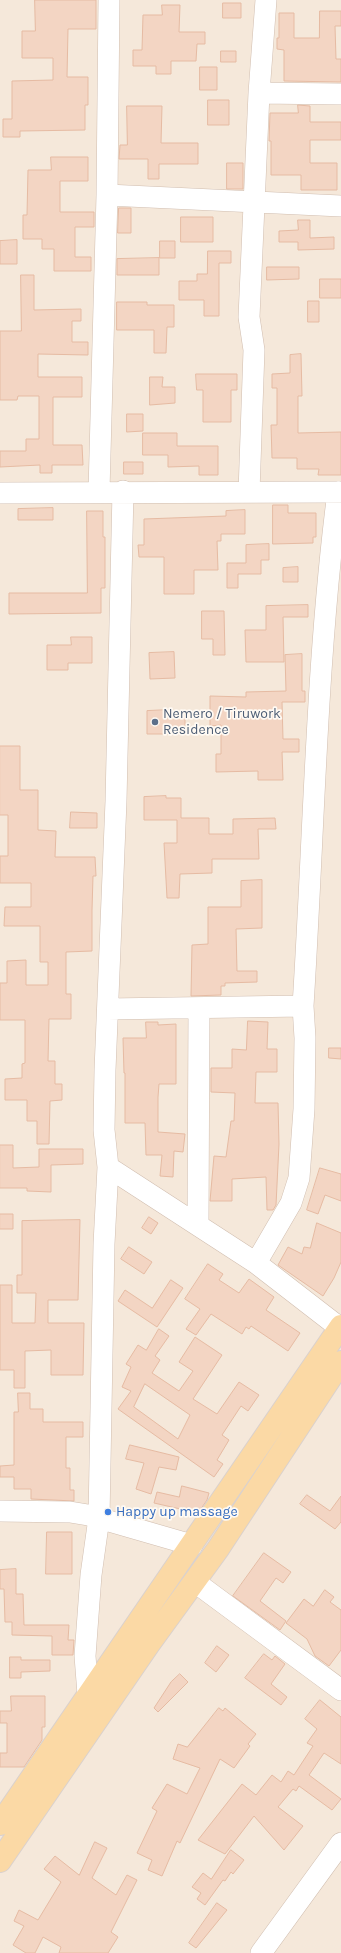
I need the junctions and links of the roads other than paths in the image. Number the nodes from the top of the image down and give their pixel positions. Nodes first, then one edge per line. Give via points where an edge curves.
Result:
1 (109, 0) edge
2 (266, 0) edge
3 (259, 93) junction
4 (341, 94) edge
5 (107, 195) junction
6 (255, 202) junction
7 (341, 206) edge
8 (99, 491) junction
9 (123, 491) junction
10 (249, 492) junction
11 (339, 492) edge
12 (0, 493) edge
13 (303, 1006) junction
14 (199, 1008) junction
15 (108, 1009) junction
16 (108, 1167) junction
17 (198, 1224) junction
18 (256, 1263) junction
19 (341, 1327) edge
20 (338, 1371) edge
21 (0, 1511) edge
22 (99, 1518) junction
23 (192, 1545) junction
24 (195, 1582) junction
25 (341, 1690) edge
26 (88, 1696) junction
27 (91, 1729) junction
28 (0, 1824) edge
29 (341, 1843) edge
30 (0, 1861) edge
31 (261, 1953) edge

1 - 5 street
2 - 3 street
3 - 4 street
3 - 6 street
5 - 6 street
5 - 8 street
6 - 7 street
6 - 10 street via 249,317 254,350
8 - 9 street
8 - 12 street
9 - 10 street
9 - 15 street
10 - 11 street
11 - 13 street via 330,554
13 - 14 street
13 - 18 street via 306,1038 299,1178 291,1203
14 - 15 street
14 - 17 street
15 - 16 street via 104,1130
16 - 17 street
16 - 22 street via 104,1244
17 - 18 street
18 - 19 street
19 - 23 main road
20 - 24 main road
21 - 22 street via 70,1512
22 - 23 street
22 - 26 street via 91,1575 85,1656
23 - 26 main road
24 - 25 street
24 - 27 main road
26 - 27 street
26 - 28 main road
27 - 30 main road
29 - 31 street

